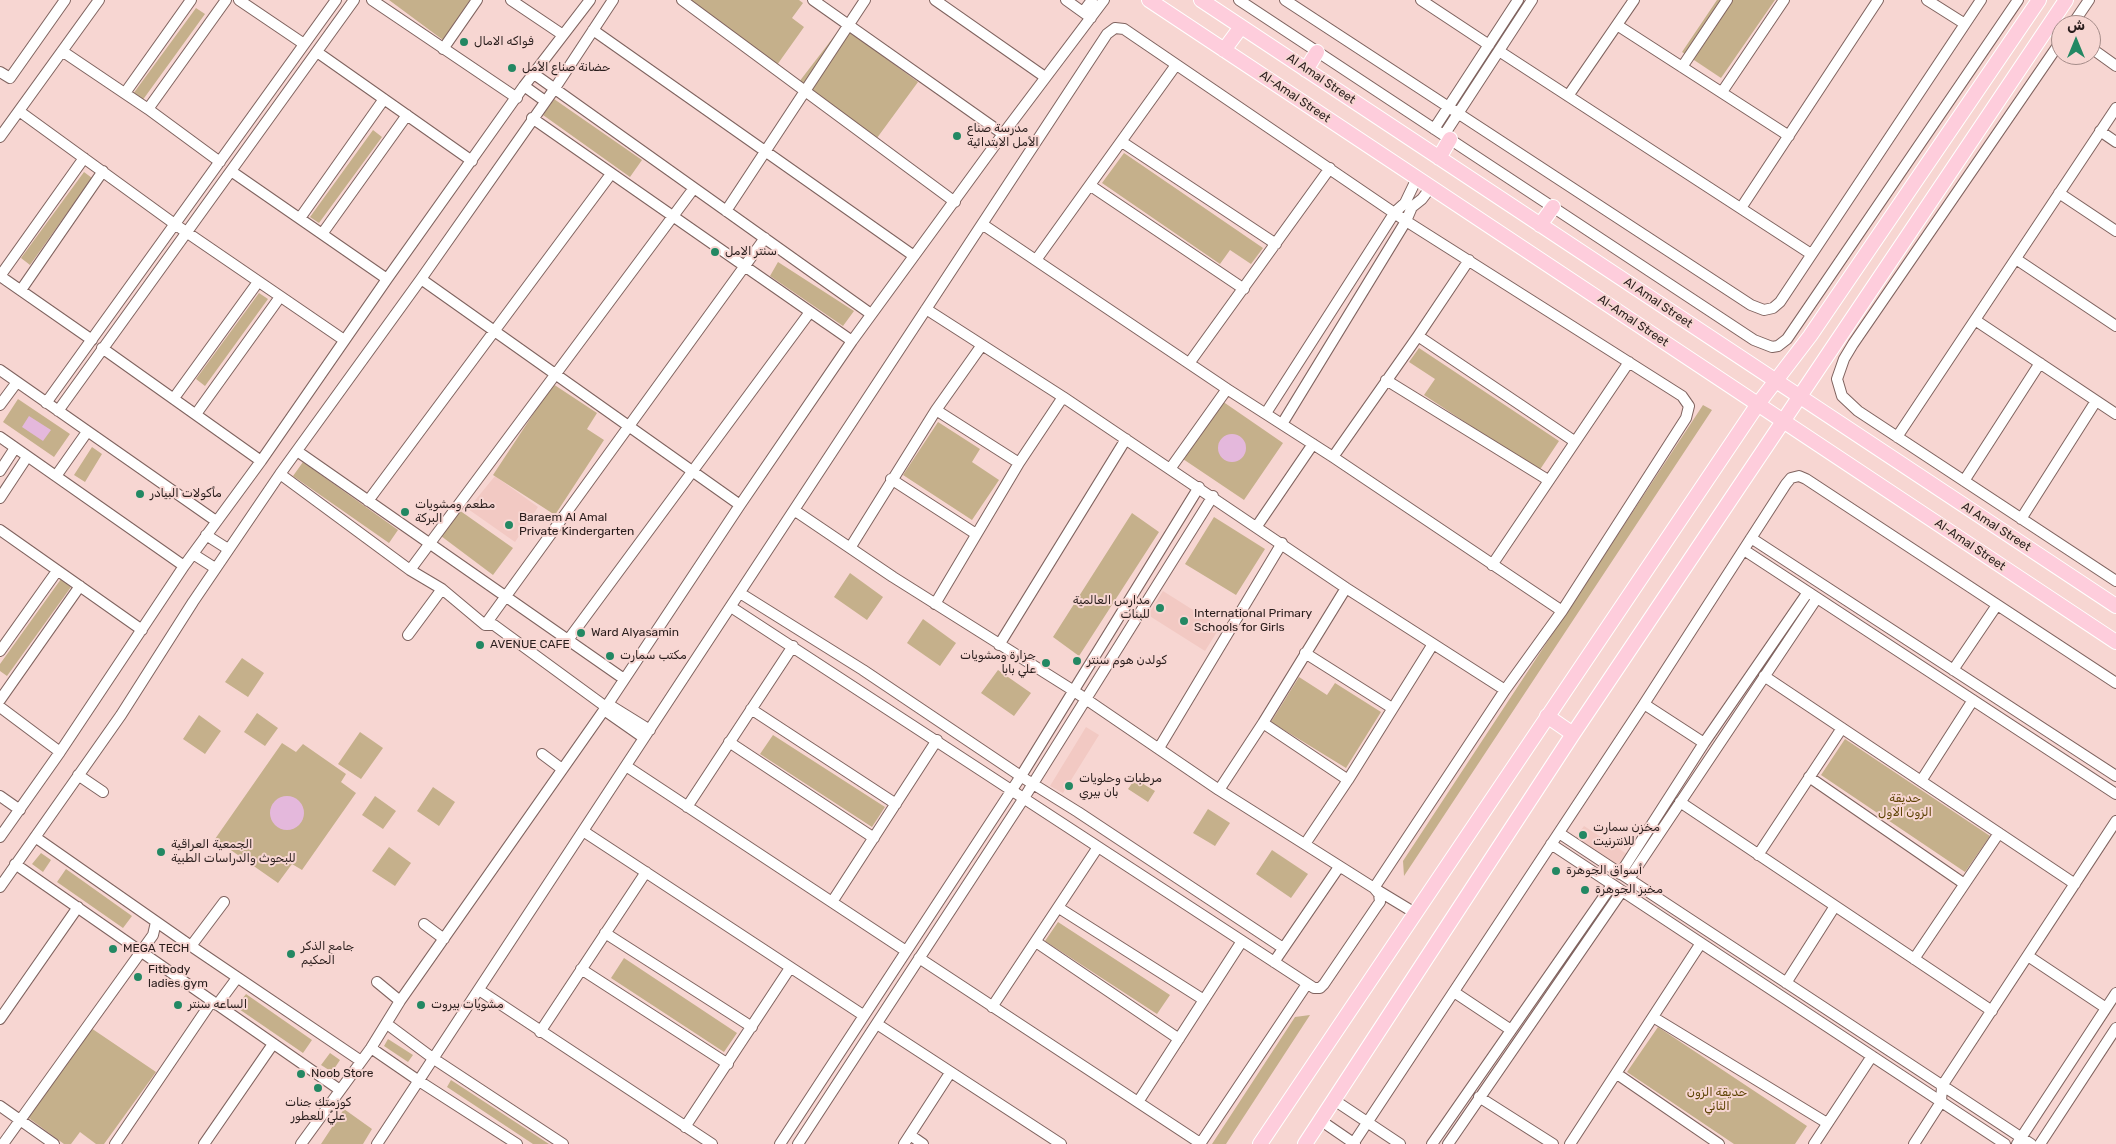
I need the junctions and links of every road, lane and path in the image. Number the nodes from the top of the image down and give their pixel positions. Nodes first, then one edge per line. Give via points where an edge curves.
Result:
1 (65, 0) edge
2 (99, 0) edge
3 (191, 0) edge
4 (226, 0) edge
5 (239, 0) edge
6 (336, 0) edge
7 (354, 0) edge
8 (372, 0) edge
9 (477, 0) edge
10 (511, 0) edge
11 (590, 0) edge
12 (613, 0) edge
13 (682, 0) edge
14 (813, 0) edge
15 (865, 0) edge
16 (935, 0) edge
17 (1066, 0) edge
18 (1092, 0) edge
19 (1104, 0) edge
20 (1149, 0) edge
21 (1201, 0) edge
22 (1239, 0) edge
23 (1285, 0) edge
24 (1421, 0) edge
25 (1518, 0) edge
26 (1532, 0) edge
27 (1634, 0) edge
28 (1727, 0) edge
29 (1784, 0) edge
30 (1878, 0) edge
31 (1927, 0) edge
32 (1981, 0) edge
33 (2018, 0) edge
34 (2039, 0) edge
35 (2066, 0) edge
36 (2089, 0) edge
37 (1087, 15) junction
38 (2079, 15) edge
39 (1965, 24) junction
40 (848, 25) junction
41 (1617, 25) junction
42 (1241, 26) junction
43 (593, 30) junction
44 (563, 35) junction
45 (304, 44) junction
46 (1490, 45) junction
47 (443, 49) junction
48 (1224, 50) junction
49 (62, 51) junction
50 (1499, 51) junction
51 (317, 52) junction
52 (1317, 52) junction
53 (2051, 55) edge
54 (2101, 55) edge
55 (1176, 65) junction
56 (2116, 66) edge
57 (1682, 67) junction
58 (1306, 70) junction
59 (0, 72) edge
60 (534, 74) junction
61 (1045, 77) junction
62 (524, 86) junction
63 (554, 88) junction
64 (805, 91) junction
65 (1722, 92) junction
66 (125, 94) junction
67 (1568, 96) junction
68 (516, 98) junction
69 (384, 99) junction
70 (545, 101) junction
71 (1448, 107) junction
72 (2116, 108) edge
73 (148, 109) junction
74 (19, 111) junction
75 (1458, 113) junction
76 (407, 115) junction
77 (532, 118) junction
78 (1434, 129) junction
79 (2100, 132) junction
80 (1003, 134) junction
81 (1789, 136) junction
82 (0, 137) edge
83 (1447, 137) junction
84 (1122, 142) junction
85 (2116, 142) edge
86 (765, 151) junction
87 (84, 158) junction
88 (1439, 158) junction
89 (472, 160) junction
90 (220, 162) junction
91 (1330, 168) junction
92 (103, 171) junction
93 (231, 171) junction
94 (612, 174) junction
95 (1417, 178) junction
96 (1091, 186) junction
97 (1431, 187) junction
98 (694, 188) junction
99 (2059, 193) junction
100 (955, 202) junction
101 (1553, 207) junction
102 (1740, 208) junction
103 (726, 211) junction
104 (1395, 212) junction
105 (673, 216) junction
106 (300, 218) junction
107 (1406, 221) junction
108 (982, 224) junction
109 (176, 225) junction
110 (1540, 225) junction
111 (2116, 231) edge
112 (186, 232) junction
113 (322, 234) junction
114 (765, 238) junction
115 (1276, 244) junction
116 (1812, 254) junction
117 (914, 256) junction
118 (2016, 259) junction
119 (1036, 260) junction
120 (1469, 260) junction
121 (744, 266) junction
122 (0, 276) edge
123 (387, 279) junction
124 (421, 279) junction
125 (258, 282) junction
126 (1244, 289) junction
127 (21, 290) junction
128 (280, 297) junction
129 (926, 309) junction
130 (810, 312) junction
131 (872, 314) junction
132 (1975, 320) junction
133 (2116, 326) edge
134 (494, 332) junction
135 (1418, 336) junction
136 (92, 340) junction
137 (344, 340) junction
138 (852, 341) junction
139 (982, 345) junction
140 (102, 348) junction
141 (1190, 362) junction
142 (1629, 362) junction
143 (2040, 363) junction
144 (0, 370) edge
145 (555, 375) junction
146 (1386, 380) junction
147 (1776, 381) junction
148 (17, 382) junction
149 (1227, 389) junction
150 (1062, 396) junction
151 (1798, 396) junction
152 (174, 398) junction
153 (2096, 401) junction
154 (46, 403) junction
155 (1758, 404) junction
156 (0, 405) edge
157 (58, 410) junction
158 (936, 410) junction
159 (1266, 413) junction
160 (196, 414) junction
161 (2116, 414) edge
162 (1782, 421) junction
163 (1282, 424) junction
164 (629, 426) junction
165 (87, 432) junction
166 (0, 437) edge
167 (1897, 437) junction
168 (1126, 439) junction
169 (1574, 442) junction
170 (1313, 444) junction
171 (16, 448) junction
172 (296, 451) junction
173 (28, 457) junction
174 (1333, 457) junction
175 (261, 461) junction
176 (1019, 462) junction
177 (1170, 469) junction
178 (0, 471) edge
179 (693, 471) junction
180 (280, 474) junction
181 (56, 476) junction
182 (891, 480) junction
183 (1548, 480) junction
184 (1964, 481) junction
185 (1198, 487) junction
186 (1213, 496) junction
187 (0, 498) edge
188 (368, 501) junction
189 (740, 505) junction
190 (794, 510) junction
191 (2021, 519) junction
192 (216, 521) junction
193 (1257, 526) junction
194 (0, 530) edge
195 (976, 534) junction
196 (206, 535) junction
197 (1751, 538) junction
198 (1282, 543) junction
199 (429, 544) junction
200 (850, 548) junction
201 (228, 549) junction
202 (1744, 550) junction
203 (193, 554) junction
204 (1492, 565) junction
205 (184, 566) junction
206 (215, 568) junction
207 (410, 570) junction
208 (57, 571) junction
209 (2116, 581) edge
210 (80, 586) junction
211 (442, 588) junction
212 (1346, 588) junction
213 (1808, 592) junction
214 (740, 593) junction
215 (506, 596) junction
216 (1817, 598) junction
217 (936, 604) junction
218 (1997, 605) junction
219 (2116, 606) edge
220 (731, 607) junction
221 (1562, 611) junction
222 (485, 625) junction
223 (142, 630) junction
224 (408, 635) dead end
225 (568, 640) junction
226 (2116, 642) edge
227 (1433, 644) junction
228 (999, 645) junction
229 (793, 646) junction
230 (0, 651) edge
231 (1305, 653) junction
232 (1953, 670) junction
233 (1764, 676) junction
234 (624, 679) junction
235 (2116, 683) edge
236 (1505, 690) junction
237 (1074, 691) junction
238 (0, 700) edge
239 (1086, 700) junction
240 (1973, 700) junction
241 (1644, 704) junction
242 (0, 707) edge
243 (606, 707) junction
244 (1392, 708) junction
245 (751, 709) junction
246 (1547, 716) junction
247 (1263, 723) junction
248 (1842, 728) junction
249 (647, 734) junction
250 (1572, 734) junction
251 (937, 740) junction
252 (730, 742) junction
253 (1704, 743) junction
254 (1158, 748) junction
255 (60, 752) junction
256 (542, 754) dead end
257 (626, 766) junction
258 (562, 769) junction
259 (78, 775) junction
260 (1021, 776) junction
261 (2116, 776) edge
262 (1810, 777) junction
263 (1348, 780) junction
264 (1921, 781) junction
265 (1033, 784) junction
266 (1012, 790) junction
267 (1219, 790) junction
268 (104, 792) dead end
269 (2116, 794) edge
270 (0, 796) edge
271 (1024, 798) junction
272 (1680, 802) junction
273 (896, 804) junction
274 (687, 807) junction
275 (20, 810) junction
276 (2116, 822) edge
277 (583, 831) junction
278 (1559, 833) junction
279 (1999, 833) junction
280 (0, 837) edge
281 (35, 837) junction
282 (874, 838) junction
283 (1305, 844) junction
284 (1551, 844) junction
285 (1098, 847) junction
286 (1758, 855) junction
287 (15, 864) junction
288 (1339, 867) junction
289 (646, 872) junction
290 (1624, 876) junction
291 (1963, 883) junction
292 (2076, 884) junction
293 (0, 887) edge
294 (1617, 888) junction
295 (1375, 889) junction
296 (224, 902) dead end
297 (832, 902) junction
298 (1836, 906) junction
299 (78, 907) junction
300 (1059, 908) junction
301 (1415, 913) junction
302 (156, 922) junction
303 (424, 924) dead end
304 (605, 933) junction
305 (444, 939) junction
306 (1242, 941) junction
307 (1036, 942) junction
308 (1701, 943) junction
309 (191, 946) junction
310 (1283, 948) junction
311 (141, 950) junction
312 (906, 951) junction
313 (2028, 956) junction
314 (919, 958) junction
315 (1914, 959) junction
316 (1274, 962) junction
317 (790, 968) junction
318 (581, 969) junction
319 (237, 978) junction
320 (377, 982) dead end
321 (1786, 983) junction
322 (1308, 984) junction
323 (479, 990) junction
324 (1454, 992) junction
325 (2116, 993) edge
326 (1204, 1000) junction
327 (400, 1001) junction
328 (215, 1003) junction
329 (992, 1007) junction
330 (2106, 1008) junction
331 (1992, 1011) junction
332 (864, 1015) junction
333 (1653, 1017) junction
334 (0, 1019) edge
335 (386, 1024) junction
336 (877, 1024) junction
337 (752, 1026) junction
338 (2116, 1028) edge
339 (1511, 1030) junction
340 (540, 1032) junction
341 (1180, 1039) junction
342 (273, 1044) junction
343 (371, 1048) junction
344 (1872, 1056) junction
345 (434, 1059) junction
346 (361, 1061) junction
347 (728, 1064) junction
348 (950, 1073) junction
349 (1616, 1074) junction
350 (419, 1081) junction
351 (1942, 1086) junction
352 (340, 1090) junction
353 (1479, 1097) junction
354 (1334, 1100) junction
355 (1138, 1102) junction
356 (1941, 1102) junction
357 (0, 1106) edge
358 (21, 1120) junction
359 (1320, 1120) junction
360 (1368, 1122) junction
361 (1827, 1123) junction
362 (685, 1127) junction
363 (907, 1140) edge
364 (2019, 1141) edge
365 (4, 1144) edge
366 (54, 1144) edge
367 (115, 1144) edge
368 (204, 1144) edge
369 (301, 1144) edge
370 (378, 1144) edge
371 (517, 1144) edge
372 (563, 1144) edge
373 (712, 1144) edge
374 (780, 1144) edge
375 (798, 1144) edge
376 (923, 1144) edge
377 (1061, 1144) edge
378 (1200, 1144) edge
379 (1260, 1144) edge
380 (1305, 1144) edge
381 (1354, 1144) edge
382 (1400, 1144) edge
383 (1432, 1144) edge
384 (1448, 1144) edge
385 (1553, 1144) edge
386 (1570, 1144) edge
387 (1718, 1144) edge
388 (1814, 1144) edge
389 (1914, 1144) edge
390 (2005, 1144) edge
391 (2031, 1144) edge
392 (2040, 1144) edge

1 - 59 street via 10,78
2 - 49 street
3 - 66 street
4 - 73 street
5 - 45 street
6 - 45 street
7 - 51 street
8 - 47 street
9 - 47 street
10 - 44 street
11 - 44 street
12 - 43 street
13 - 64 street
14 - 40 street
15 - 40 street
16 - 61 street
17 - 37 street
18 - 37 street
19 - 37 street
20 - 48 main road, Al-Amal Street
21 - 42 main road, Al Amal Street
22 - 52 street
23 - 71 street
24 - 46 street
25 - 46 street
26 - 50 street
27 - 41 street
28 - 57 street
29 - 65 street
30 - 81 street
31 - 39 street
32 - 39 street
33 - 101 street via 1787,339 1778,346 1754,340
34 - 147 main road
35 - 151 main road
36 - 38 street
37 - 61 street
39 - 116 street
40 - 64 street
40 - 80 street
41 - 57 street
41 - 67 street
42 - 48 main road
42 - 58 main road, Al Amal Street
43 - 63 street
43 - 86 street
44 - 60 street
45 - 90 street
46 - 71 street
47 - 68 street
48 - 95 main road, Al-Amal Street
49 - 66 street
49 - 74 street
50 - 67 street
50 - 75 street
51 - 69 street
51 - 93 street
52 - 58 main road
52 - 78 street
53 - 167 street via 1853,344 1838,371 1838,387 1847,403
54 - 56 street
55 - 84 street
55 - 91 street
55 - 108 street via 1124,29 1112,29
57 - 65 street
58 - 88 main road, Al Amal Street
60 - 62 street
60 - 63 street
61 - 80 street
62 - 68 street
62 - 70 street
63 - 70 street
63 - 98 street
64 - 86 street
64 - 100 street
65 - 81 street
66 - 73 street
67 - 102 street
68 - 89 street
69 - 76 street
69 - 106 street
70 - 77 street
71 - 75 street
71 - 78 street
72 - 79 street
73 - 90 street
74 - 82 street
74 - 87 street
75 - 83 street
75 - 116 street via 1755,308 1764,310 1776,305
76 - 89 street
76 - 113 street
77 - 94 street
77 - 124 street
78 - 83 street
79 - 85 street
79 - 99 street
80 - 100 street
81 - 102 street
83 - 88 main road
83 - 101 street
84 - 96 street
84 - 115 street
86 - 103 street
86 - 117 street
87 - 92 street
87 - 122 street
88 - 110 main road, Al Amal Street
89 - 123 street
90 - 109 street
91 - 104 street
91 - 115 street
92 - 109 street
92 - 127 street
93 - 106 street
93 - 112 street
94 - 105 street
94 - 134 street
95 - 97 main road, Al-Amal Street
95 - 104 street via 1405,203
96 - 119 street
96 - 126 street
97 - 107 street via 1412,207
97 - 155 main road, Al-Amal Street
98 - 103 street
98 - 105 street
99 - 111 street
99 - 118 street
100 - 117 street
101 - 110 main road
102 - 116 street
103 - 114 street
104 - 107 street
104 - 159 street
105 - 121 street
105 - 145 street
106 - 113 street
107 - 120 street
107 - 163 street
108 - 119 street
108 - 129 street
109 - 112 street
109 - 136 street
110 - 147 main road, Al Amal Street
112 - 125 street
112 - 140 street
113 - 123 street
114 - 121 street
114 - 131 street
115 - 126 street
117 - 131 street
118 - 132 street
118 - 133 street
119 - 141 street
120 - 135 street
120 - 142 street
121 - 130 street
121 - 164 street
122 - 127 street
123 - 137 street
124 - 134 street
124 - 172 street
125 - 128 street
125 - 152 street
126 - 141 street
127 - 136 street
128 - 137 street
128 - 160 street
129 - 139 street
129 - 190 street
130 - 138 street
130 - 179 street
131 - 138 street
132 - 143 street
132 - 167 street
134 - 145 street
134 - 188 street
135 - 146 street
135 - 169 street
136 - 154 street
137 - 175 street
138 - 189 street
139 - 150 street
139 - 158 street
140 - 152 street
140 - 157 street
141 - 149 street
142 - 169 street
142 - 221 street via 1682,396 1689,406 1688,413
143 - 153 street
143 - 184 street
144 - 148 street
145 - 164 street
145 - 199 street
146 - 174 street
146 - 183 street
147 - 151 main road, Al Amal Street
147 - 155 main road
148 - 154 street
148 - 156 street
149 - 159 street
149 - 177 street
150 - 168 street
150 - 176 street
151 - 162 main road
151 - 219 main road, Al Amal Street
152 - 160 street
153 - 161 street
153 - 191 street
154 - 157 street
155 - 162 main road, Al-Amal Street
155 - 246 main road
157 - 165 street
158 - 176 street
158 - 182 street
159 - 163 street
160 - 175 street
162 - 226 main road, Al-Amal Street
162 - 250 main road
163 - 170 street
164 - 179 street
164 - 215 street
165 - 181 street
165 - 192 street
166 - 171 street
167 - 184 street
168 - 177 street
168 - 228 street
169 - 183 street
170 - 174 street
170 - 193 street
171 - 173 street
171 - 178 street
172 - 180 street
172 - 188 street
173 - 181 street
173 - 187 street
174 - 204 street
175 - 192 street
176 - 195 street
177 - 185 street
179 - 189 street
179 - 225 street
180 - 201 street
180 - 207 street
181 - 205 street
182 - 195 street
182 - 200 street
183 - 204 street
184 - 191 street
185 - 186 street
185 - 237 street
186 - 193 street
186 - 239 street
188 - 199 street
189 - 234 street
190 - 200 street
190 - 214 street
191 - 209 street
192 - 196 street
193 - 198 street
194 - 208 street
195 - 217 street
196 - 201 street
196 - 203 street
197 - 202 street
197 - 218 street via 1786,484 1799,476
197 - 232 street
198 - 212 street
198 - 254 street
199 - 207 street
199 - 215 street
200 - 217 street
201 - 206 street
202 - 213 street
202 - 241 street
203 - 205 street
203 - 206 street
204 - 221 street
205 - 223 street
206 - 259 street via 121,716
207 - 211 street
208 - 210 street
208 - 230 street
210 - 223 street
210 - 238 street
211 - 222 street
211 - 224 street
212 - 227 street
212 - 231 street
213 - 216 street
213 - 253 street
214 - 220 street
214 - 260 street via 863,670
215 - 222 street
215 - 225 street
216 - 233 street
216 - 240 street
217 - 228 street
218 - 232 street
218 - 235 street
220 - 229 street
220 - 249 street
221 - 236 street
222 - 243 street via 494,625
223 - 255 street
225 - 234 street
227 - 236 street
227 - 244 street
228 - 237 street
229 - 245 street
229 - 251 street
231 - 244 street
231 - 247 street
232 - 261 street
233 - 248 street
233 - 272 street
234 - 243 street
236 - 295 street
237 - 239 street
237 - 260 street
239 - 254 street
239 - 265 street
240 - 264 street
240 - 269 street
241 - 253 street
241 - 278 street
242 - 255 street
243 - 249 street
243 - 258 street
244 - 263 street
245 - 252 street
245 - 273 street
246 - 250 main road
246 - 301 main road
247 - 263 street
247 - 267 street
248 - 262 street
248 - 264 street
249 - 257 street
250 - 354 main road
251 - 266 street
251 - 273 street
252 - 274 street
252 - 282 street
253 - 290 street
254 - 267 street
255 - 275 street
256 - 258 street
257 - 274 street
257 - 277 street
258 - 305 street
259 - 268 street
259 - 281 street
260 - 265 street
260 - 266 street
262 - 286 street
262 - 291 street
263 - 283 street
264 - 279 street
265 - 271 street
265 - 310 street
266 - 271 street
266 - 312 street
267 - 283 street
270 - 275 street
271 - 285 street
271 - 314 street
272 - 286 street
272 - 290 street
273 - 282 street
274 - 297 street
275 - 280 street
276 - 292 street
277 - 289 street
277 - 323 street
278 - 284 street
278 - 290 street
279 - 291 street
279 - 292 street
281 - 287 street
281 - 302 street
282 - 297 street
283 - 288 street
284 - 294 street
284 - 324 street
285 - 300 street
285 - 306 street
286 - 298 street
287 - 293 street
287 - 299 street
288 - 295 street
288 - 310 street
289 - 304 street
289 - 317 street
290 - 294 street
290 - 321 street
291 - 315 street
292 - 313 street
294 - 308 street
294 - 339 street
294 - 353 street
295 - 301 street
295 - 322 street via 1380,894 1380,902 1324,984 1317,989
296 - 309 street
297 - 312 street
298 - 315 street
298 - 321 street
299 - 311 street
299 - 334 street
300 - 307 street
300 - 326 street
301 - 379 main road
302 - 309 street
302 - 311 street via 153,935
303 - 305 street
304 - 318 street
304 - 337 street
305 - 327 street
306 - 316 street
306 - 326 street
307 - 329 street
307 - 341 street
308 - 333 street
308 - 344 street
309 - 319 street
310 - 316 street
311 - 328 street
311 - 358 street
312 - 332 street
313 - 330 street
313 - 331 street
314 - 329 street
314 - 336 street
315 - 331 street
316 - 322 street
317 - 332 street
317 - 337 street
318 - 340 street
318 - 347 street
319 - 328 street
319 - 346 street
320 - 327 street
321 - 351 street
322 - 378 street
323 - 340 street
323 - 345 street
324 - 339 street
324 - 360 street
325 - 330 street
326 - 341 street
327 - 335 street
328 - 342 street
328 - 367 street
329 - 355 street
330 - 364 street
331 - 351 street
332 - 374 street
333 - 349 street
333 - 361 street
335 - 343 street
335 - 345 street
336 - 348 street
336 - 375 street
337 - 347 street
338 - 392 street
339 - 383 street
340 - 362 street
341 - 355 street
342 - 352 street
342 - 368 street
343 - 346 street
343 - 350 street
344 - 356 street
344 - 361 street
345 - 350 street
345 - 372 street
346 - 352 street
347 - 362 street
348 - 363 street
348 - 377 street
349 - 386 street
349 - 387 street
350 - 370 street
350 - 371 street
351 - 356 street
351 - 364 street
352 - 369 street
353 - 384 street
353 - 385 street
354 - 359 main road
354 - 360 street
355 - 378 street
356 - 389 street
356 - 390 street
357 - 358 street
358 - 365 street
358 - 366 street
359 - 380 main road
359 - 381 street
360 - 381 street
360 - 382 street
361 - 388 street
362 - 373 street
363 - 376 street
364 - 391 street

